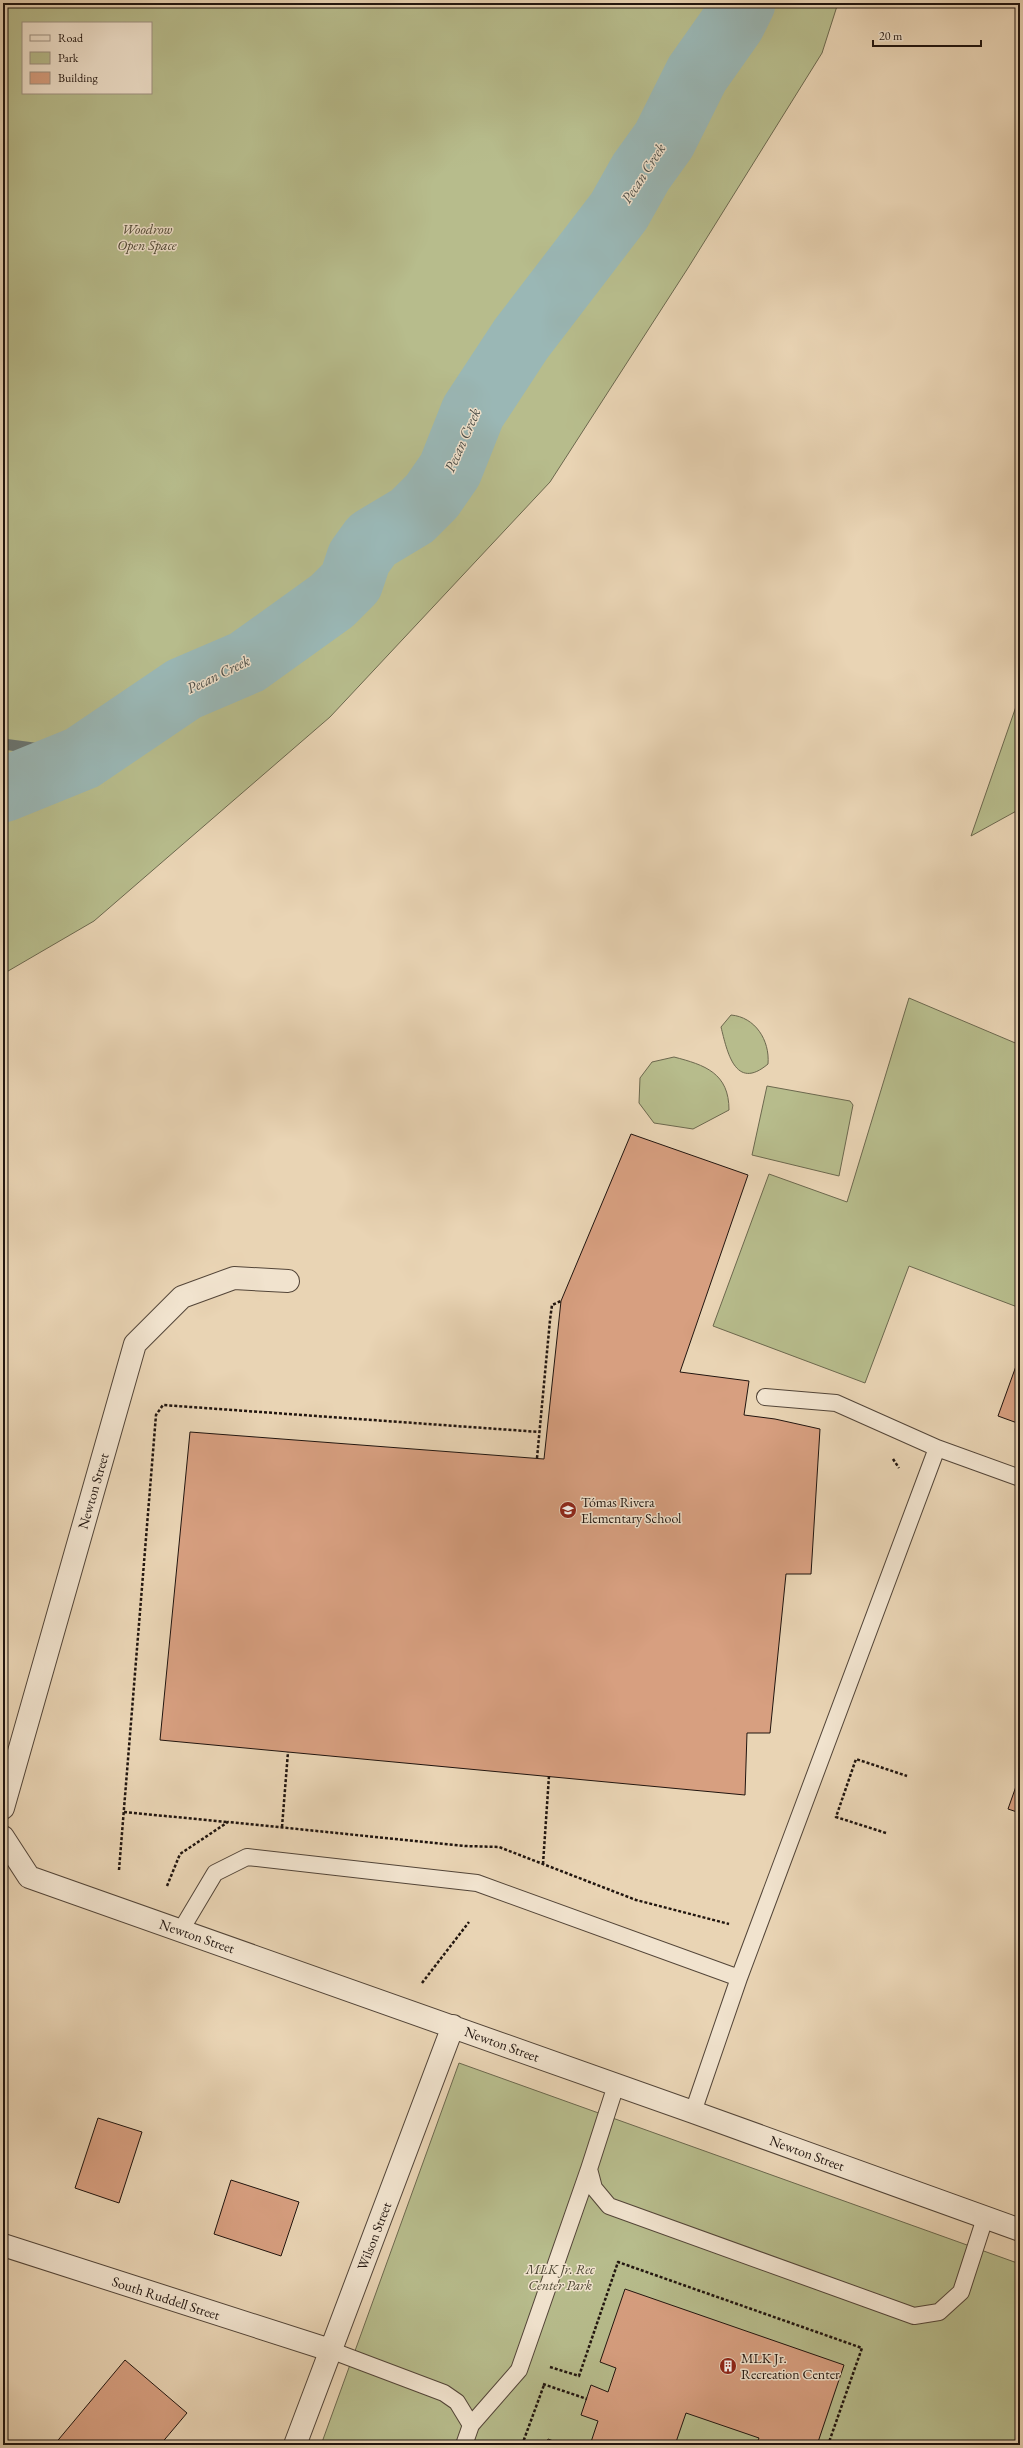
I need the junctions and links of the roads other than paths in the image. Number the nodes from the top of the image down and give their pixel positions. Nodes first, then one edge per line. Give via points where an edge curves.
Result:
1 (288, 1282) dead end
2 (765, 1397) dead end
3 (937, 1448) junction
4 (1020, 1478) edge
5 (3, 1808) edge
6 (3, 1837) edge
7 (181, 1930) junction
8 (739, 1978) junction
9 (452, 2026) junction
10 (616, 2085) junction
11 (693, 2112) junction
12 (589, 2169) junction
13 (986, 2218) junction
14 (1020, 2230) edge
15 (3, 2245) edge
16 (330, 2350) junction
17 (471, 2425) junction
18 (295, 2445) edge
19 (464, 2445) edge

1 - 5 street, Newton Street via 234,1278 182,1297 135,1344
2 - 3 lane via 836,1403
3 - 4 lane
3 - 8 lane
6 - 7 street, Newton Street via 29,1877
7 - 8 lane via 215,1873 247,1858 477,1883
7 - 9 street, Newton Street
8 - 11 lane
9 - 10 street, Newton Street
9 - 16 street, Wilson Street
10 - 11 street, Newton Street
10 - 12 lane
11 - 13 street, Newton Street
12 - 13 lane via 594,2188 609,2206 914,2316 938,2312 961,2292
12 - 17 lane via 519,2370
13 - 14 street, Newton Street
15 - 16 street, South Ruddell Street
16 - 17 lane via 444,2393 457,2402
16 - 18 street, Wilson Street
17 - 19 lane

